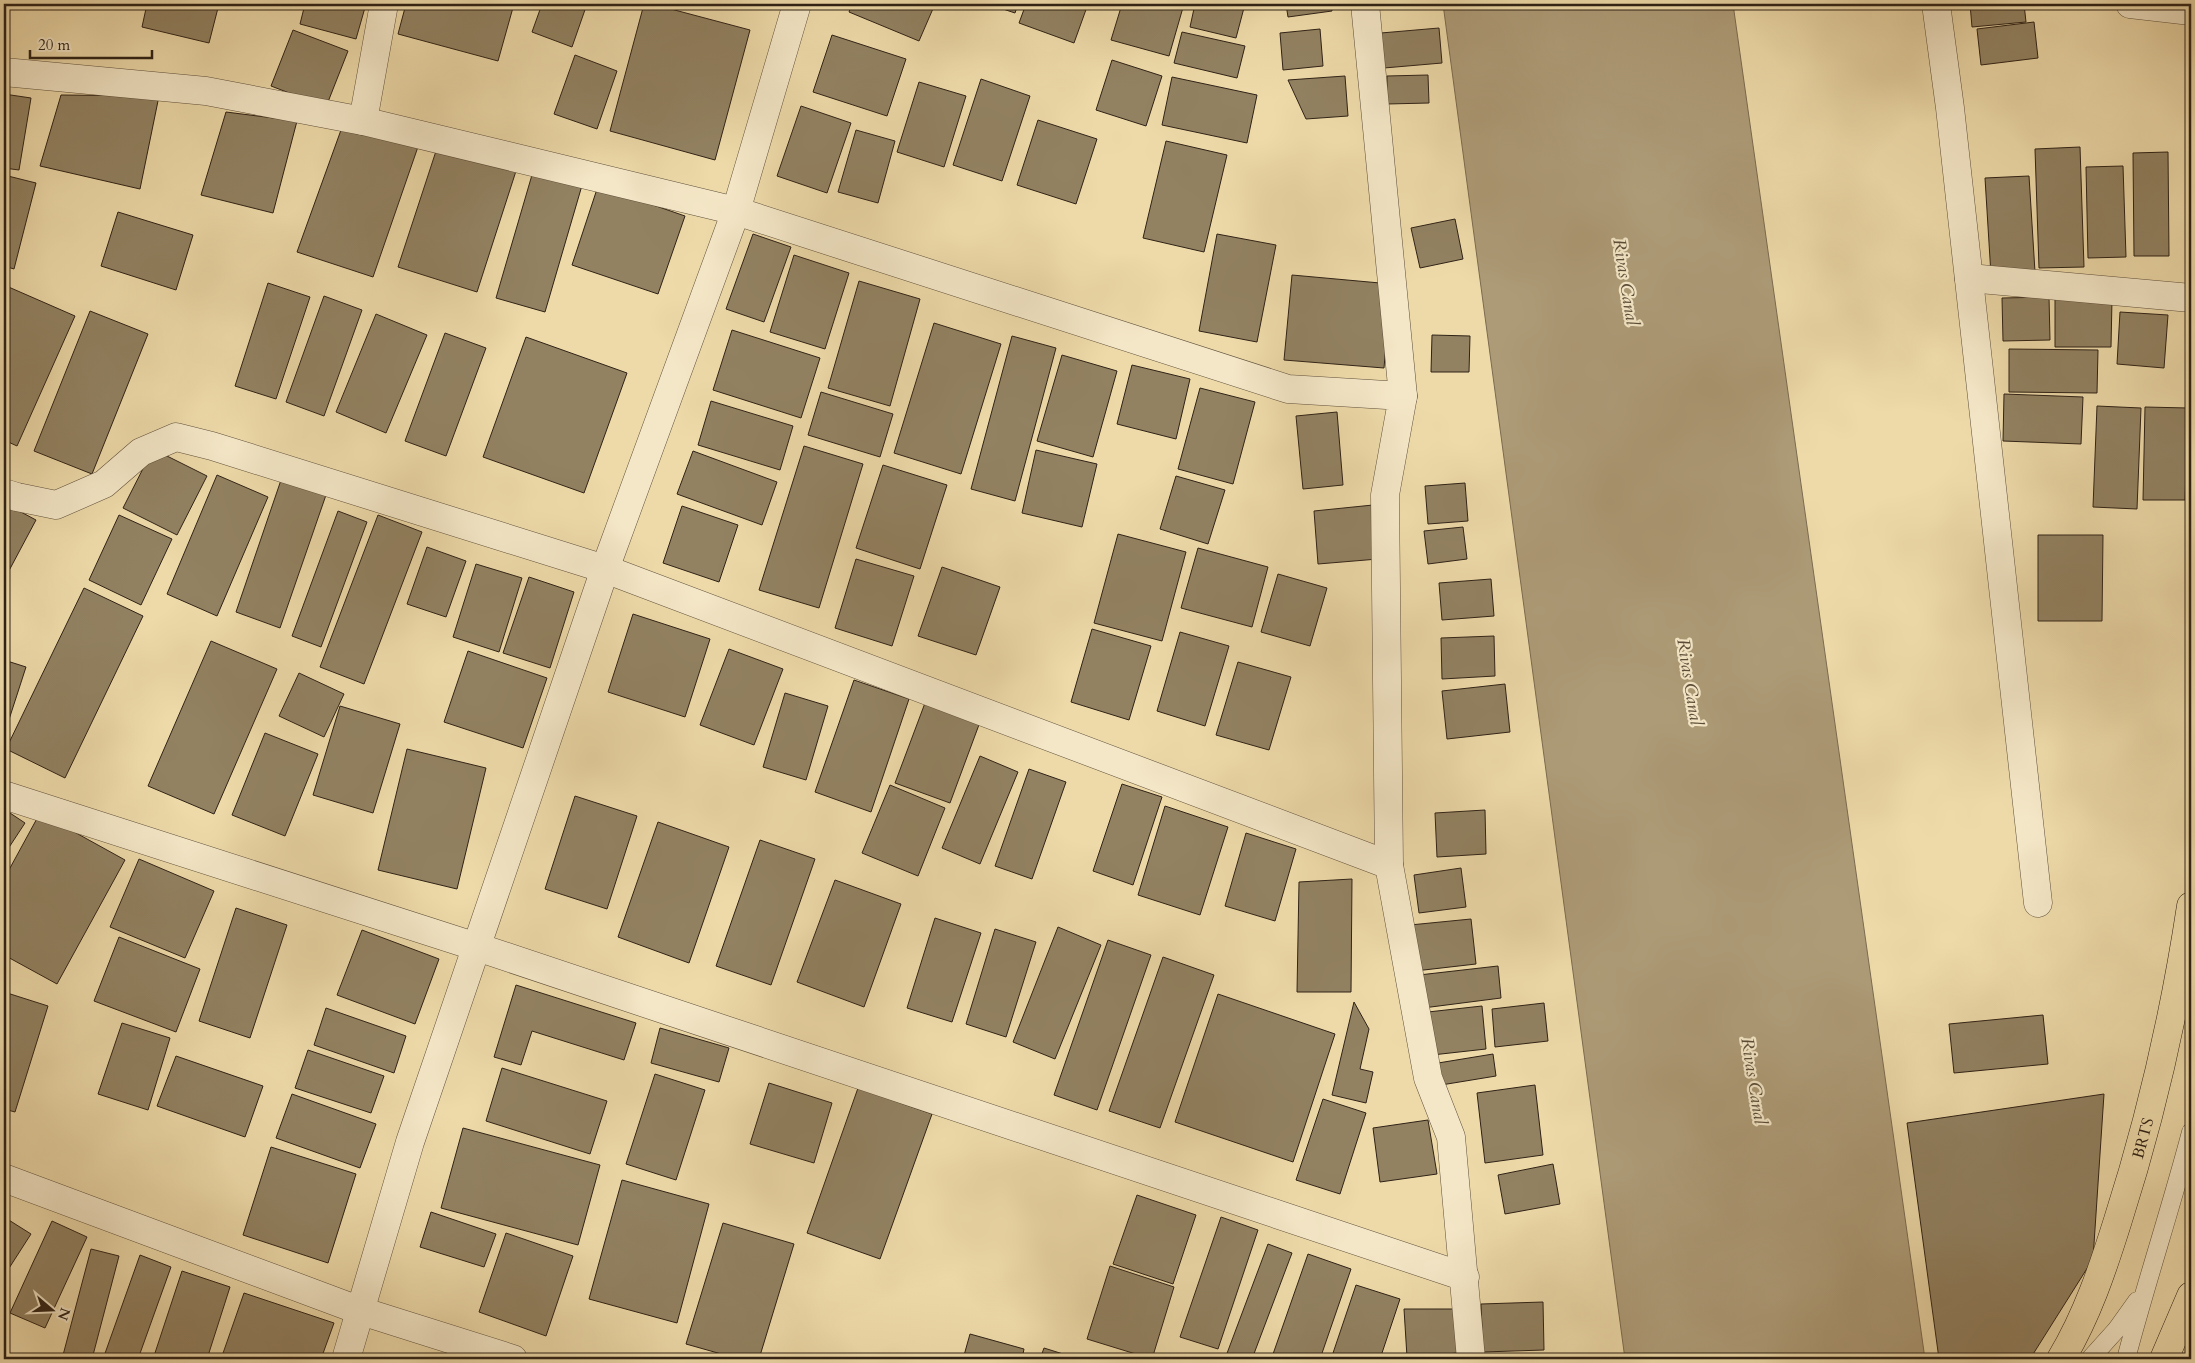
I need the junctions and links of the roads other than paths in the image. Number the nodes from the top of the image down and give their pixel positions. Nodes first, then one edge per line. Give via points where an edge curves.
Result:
1 (384, 4) edge
2 (798, 4) edge
3 (1364, 4) edge
4 (1936, 4) edge
5 (2130, 4) edge
6 (2191, 12) edge
7 (4, 72) edge
8 (363, 121) junction
9 (736, 211) junction
10 (1969, 278) junction
11 (2191, 298) edge
12 (1403, 396) junction
13 (4, 493) edge
14 (605, 569) junction
15 (4, 795) edge
16 (1389, 865) junction
17 (2038, 903) dead end
18 (2191, 906) edge
19 (477, 947) junction
20 (2191, 1132) edge
21 (4, 1178) edge
22 (1465, 1277) junction
23 (2144, 1290) junction
24 (2191, 1296) edge
25 (361, 1312) junction
26 (346, 1359) edge
27 (513, 1359) edge
28 (1471, 1359) edge
29 (2060, 1359) edge
30 (2090, 1359) edge
31 (2126, 1359) edge
32 (2164, 1359) edge

1 - 8 street
2 - 9 street
3 - 12 street
4 - 10 street
5 - 6 street
7 - 8 street via 206,91
8 - 9 street
9 - 12 street via 1288,389
9 - 14 street
10 - 11 street
10 - 17 street
12 - 16 street via 1385,495
13 - 14 street via 56,505 104,484 141,452 176,437 221,448
14 - 16 street
14 - 19 street
15 - 19 street
16 - 22 street via 1428,1078 1451,1137
18 - 29 main road, BRTS via 2161,1069 2133,1173 2100,1275 2084,1315
19 - 22 street
19 - 25 street via 410,1142
20 - 23 lane
21 - 25 street
22 - 28 street
23 - 30 lane via 2117,1329
23 - 31 lane
24 - 32 main road
25 - 26 street
25 - 27 street

